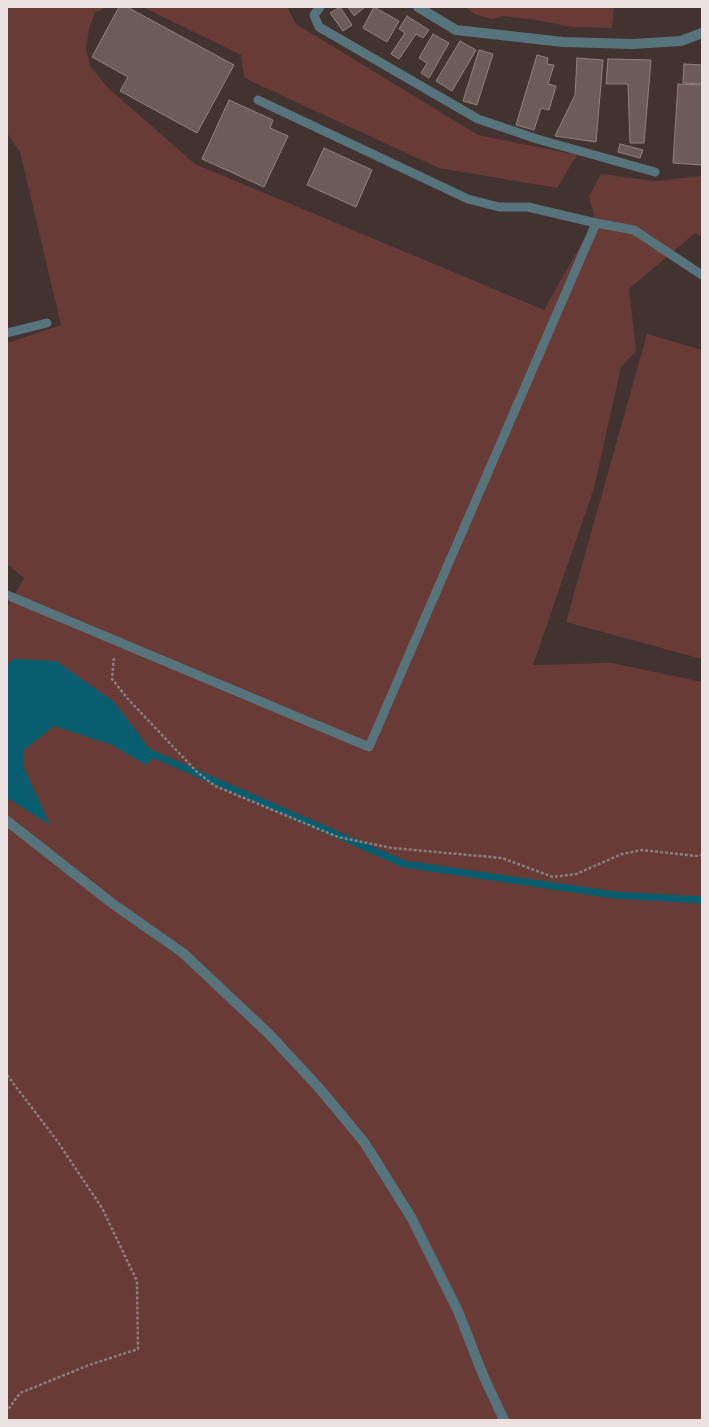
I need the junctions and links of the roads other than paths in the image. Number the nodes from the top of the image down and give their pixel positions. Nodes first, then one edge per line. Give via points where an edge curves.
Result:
1 (320, 7) edge
2 (418, 7) edge
3 (702, 33) edge
4 (258, 100) dead end
5 (655, 172) dead end
6 (596, 224) junction
7 (702, 275) edge
8 (47, 323) dead end
9 (7, 333) edge
10 (7, 595) edge
11 (7, 821) edge
12 (504, 1420) edge

1 - 5 lane via 314,15 319,27 478,119 537,139
2 - 3 street via 456,30 563,42 633,44 681,41
4 - 6 lane via 468,198 499,207 528,207
6 - 7 lane via 634,230
6 - 10 lane via 370,747
8 - 9 lane
11 - 12 street via 113,904 183,953 270,1034 364,1142 411,1217 458,1310 483,1375

